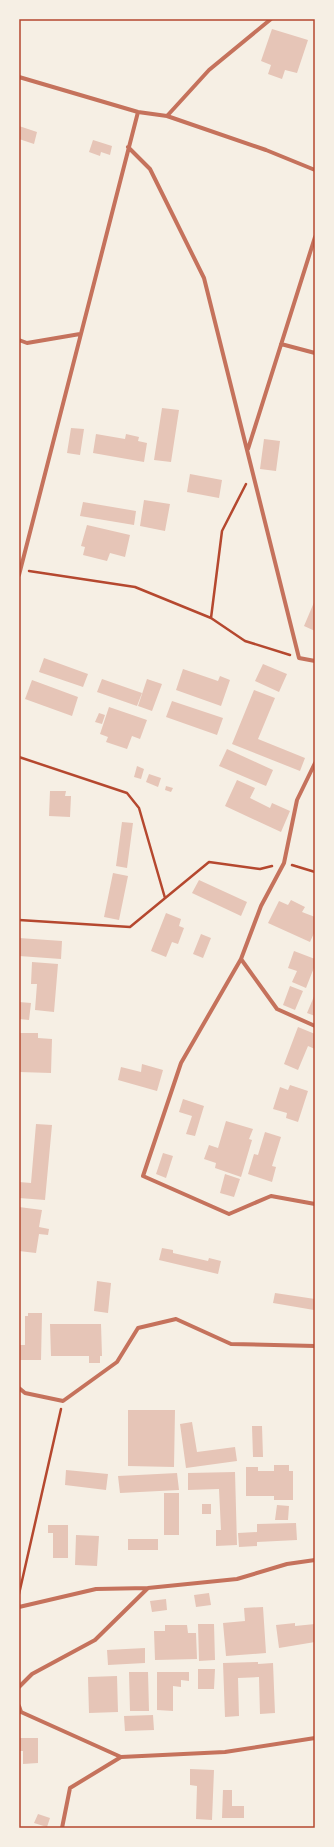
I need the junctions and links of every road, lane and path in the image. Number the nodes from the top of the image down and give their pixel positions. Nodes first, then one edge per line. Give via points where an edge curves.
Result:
1 (271, 19) edge
2 (19, 77) edge
3 (138, 112) junction
4 (167, 116) junction
5 (128, 147) junction
6 (315, 170) edge
7 (315, 237) edge
8 (80, 334) junction
9 (19, 340) edge
10 (281, 344) junction
11 (315, 353) edge
12 (248, 449) junction
13 (252, 472) junction
14 (21, 556) edge
15 (20, 570) junction
16 (19, 575) edge
17 (211, 618) junction
18 (299, 658) junction
19 (315, 661) edge
20 (19, 757) edge
21 (315, 763) edge
22 (284, 863) junction
23 (315, 872) edge
24 (165, 898) junction
25 (19, 920) edge
26 (241, 959) junction
27 (315, 1026) edge
28 (315, 1204) edge
29 (315, 1346) edge
30 (19, 1388) edge
31 (62, 1401) junction
32 (315, 1560) edge
33 (148, 1588) junction
34 (19, 1594) edge
35 (19, 1607) edge
36 (19, 1687) edge
37 (19, 1706) edge
38 (315, 1738) edge
39 (122, 1757) junction
40 (62, 1828) edge

1 - 4 street via 209,70
2 - 3 street
3 - 4 street
3 - 5 street
4 - 6 street
5 - 8 street
5 - 12 street via 150,169 204,278
7 - 10 street
8 - 9 street via 27,343
8 - 14 street
10 - 11 street
10 - 12 street
12 - 13 street
13 - 17 path via 222,531
13 - 18 street
14 - 15 street
15 - 16 street
15 - 17 path via 136,587
17 - 18 path via 245,641
18 - 19 street
20 - 24 path via 127,793 138,808
21 - 22 street via 297,800
22 - 23 path
22 - 24 path via 260,869 209,862
22 - 26 street via 261,906
24 - 25 path via 130,927
26 - 27 street via 277,1009
26 - 28 street via 181,1064 143,1176 229,1214 271,1196
29 - 31 street via 231,1344 176,1319 138,1328 117,1362
30 - 31 street via 25,1393
31 - 34 path
32 - 33 street via 288,1564 237,1579
33 - 35 street via 96,1589
33 - 36 street via 95,1640 32,1674
37 - 39 street via 21,1712
38 - 39 street via 225,1752
39 - 40 street via 70,1788

